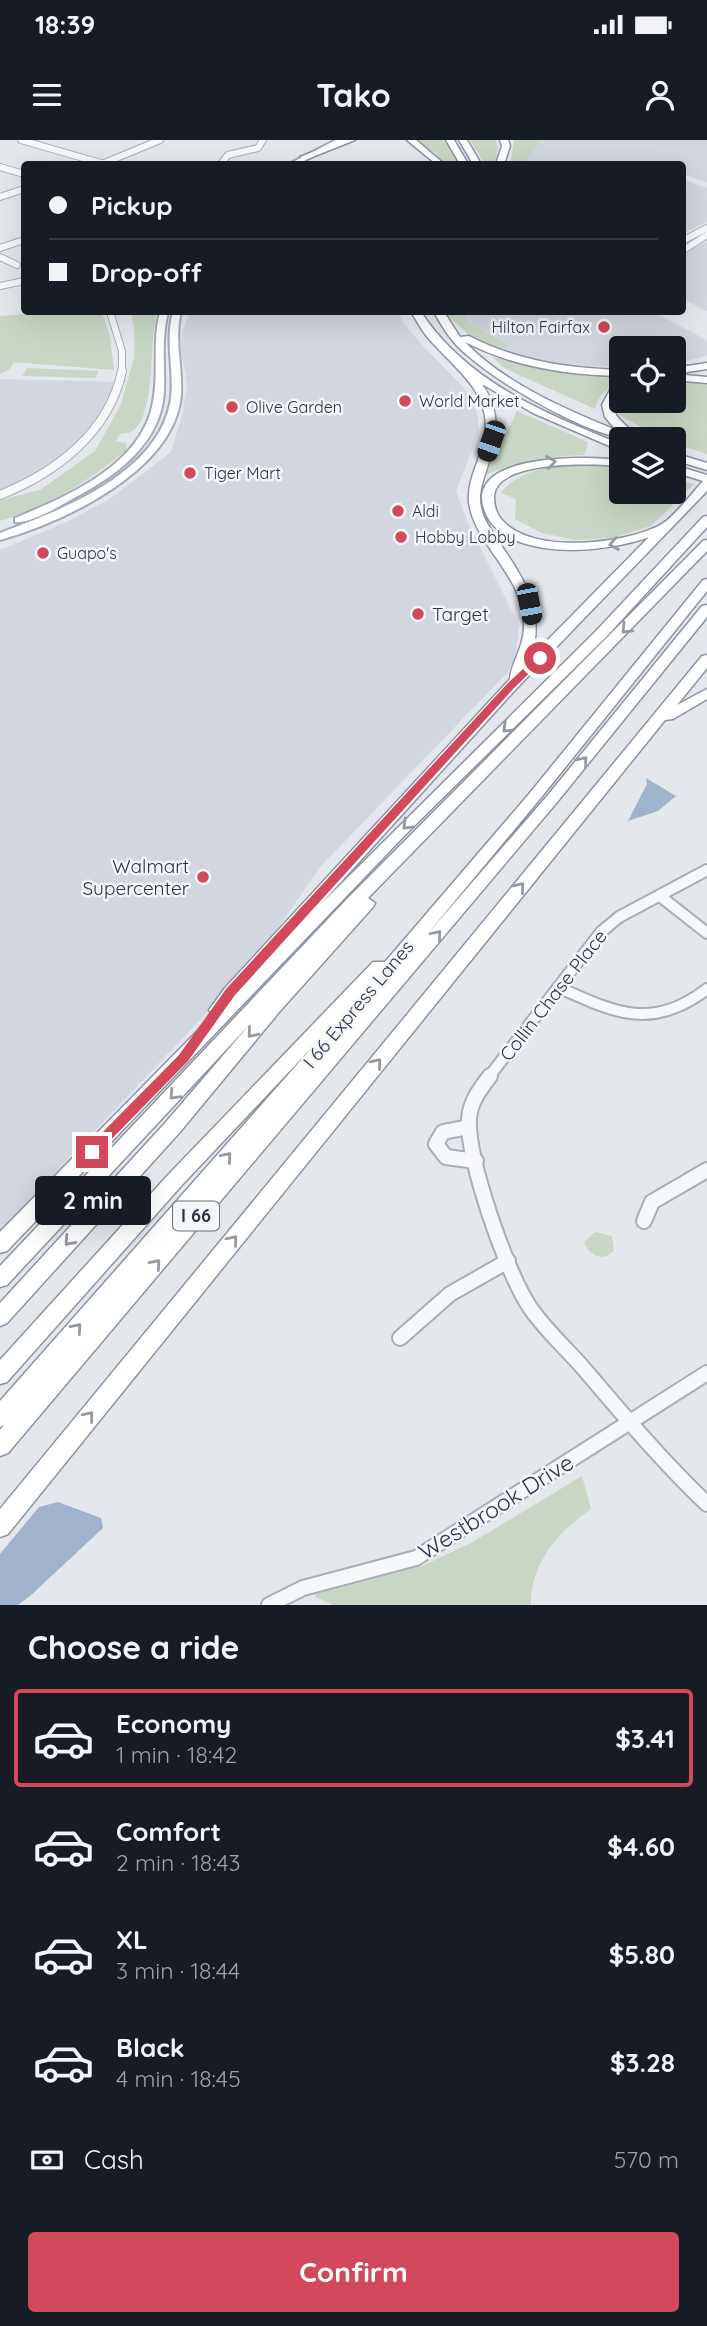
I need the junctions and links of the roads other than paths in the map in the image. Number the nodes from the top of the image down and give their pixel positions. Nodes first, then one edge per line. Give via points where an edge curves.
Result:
1 (21, 140) edge
2 (143, 140) edge
3 (263, 140) edge
4 (341, 140) edge
5 (351, 140) edge
6 (409, 140) edge
7 (450, 140) edge
8 (463, 140) edge
9 (504, 140) edge
10 (157, 141) edge
11 (321, 141) edge
12 (304, 157) junction
13 (93, 161) edge
14 (110, 161) edge
15 (223, 161) edge
16 (284, 161) edge
17 (298, 161) edge
18 (437, 161) edge
19 (462, 161) edge
20 (475, 161) edge
21 (501, 161) edge
22 (0, 167) edge
23 (21, 173) edge
24 (21, 190) edge
25 (0, 197) edge
26 (707, 228) edge
27 (707, 235) edge
28 (686, 239) edge
29 (21, 241) edge
30 (0, 248) edge
31 (686, 248) edge
32 (0, 257) edge
33 (21, 259) edge
34 (21, 282) edge
35 (0, 286) edge
36 (111, 315) edge
37 (163, 315) edge
38 (176, 315) edge
39 (418, 315) edge
40 (441, 315) edge
41 (442, 315) edge
42 (456, 359) junction
43 (707, 366) edge
44 (686, 369) edge
45 (609, 372) edge
46 (686, 378) edge
47 (707, 380) edge
48 (609, 397) edge
49 (619, 427) edge
50 (609, 431) edge
51 (609, 443) edge
52 (686, 460) edge
53 (609, 462) edge
54 (707, 467) edge
55 (686, 475) edge
56 (705, 483) edge
57 (0, 495) edge
58 (675, 517) junction
59 (707, 520) edge
60 (0, 527) edge
61 (0, 537) edge
62 (707, 544) edge
63 (707, 583) edge
64 (707, 609) edge
65 (707, 659) edge
66 (511, 686) junction
67 (707, 693) edge
68 (645, 736) junction
69 (439, 814) junction
70 (707, 870) edge
71 (660, 896) junction
72 (707, 933) edge
73 (413, 939) junction
74 (558, 987) junction
75 (707, 989) edge
76 (183, 1058) junction
77 (469, 1127) junction
78 (476, 1161) junction
79 (707, 1170) edge
80 (644, 1221) dead end
81 (0, 1245) edge
82 (508, 1261) junction
83 (0, 1279) edge
84 (0, 1317) edge
85 (400, 1338) dead end
86 (707, 1373) edge
87 (0, 1375) edge
88 (0, 1417) edge
89 (631, 1422) junction
90 (0, 1446) edge
91 (60, 1452) junction
92 (707, 1504) edge
93 (0, 1517) edge
94 (0, 1526) edge
95 (269, 1605) edge

1 - 13 street
2 - 10 street
3 - 15 street via 258,148 228,155
4 - 12 main road
5 - 12 highway
6 - 18 highway
7 - 19 highway
8 - 20 highway
9 - 21 highway
10 - 14 street
11 - 16 main road
12 - 17 main road
22 - 23 street
24 - 25 street
26 - 28 street
27 - 31 street
29 - 30 street
32 - 33 street via 13,263
34 - 35 street
36 - 57 street via 122,350 122,374 90,435 57,468
37 - 60 main road via 158,331 158,403 143,440 86,488
38 - 61 main road via 172,335 175,404 157,444 89,498
39 - 42 highway
40 - 50 highway via 452,334 512,383
41 - 45 highway via 465,338 500,354 558,369
42 - 51 highway via 520,402
42 - 66 highway via 478,386 493,416 491,441 475,487 476,513 520,584 532,619 529,647
43 - 44 highway
46 - 47 highway
48 - 49 highway via 608,414
52 - 54 highway
58 -> 53 highway via 628,542 575,547 518,535 497,520 487,505 494,483 523,468 568,460
55 - 56 highway
56 - 58 highway
58 - 66 highway
59 -> 76 highway via 601,634 391,841
62 -> 69 highway
63 - 73 highway, I 66 Express Lanes
90 -> 64 highway, I 66 via 553,798
65 - 68 highway
66 - 76 highway via 231,992
67 - 68 highway
91 -> 68 highway
69 -> 83 highway
69 -> 84 highway via 414,851
70 - 71 street, Collin Chase Place
71 - 72 street
71 - 74 street, Collin Chase Place via 610,923
73 - 87 highway via 362,982
88 -> 73 highway, I 66 Express Lanes
74 - 75 street via 612,1011 645,1016 673,1010
74 - 77 street, Collin Chase Place via 476,1094
76 - 81 highway
77 - 78 street, Collin Chase Place
77 - 78 street via 443,1132 436,1144 444,1157
78 - 82 street, Collin Chase Place
79 - 80 street via 652,1202
82 - 85 street via 456,1287
82 - 89 street, Collin Chase Place via 529,1306
86 - 89 street, Westbrook Drive
89 - 92 street, Collin Chase Place
89 - 95 street, Westbrook Drive via 416,1558 308,1586
91 - 93 highway
91 - 94 highway

